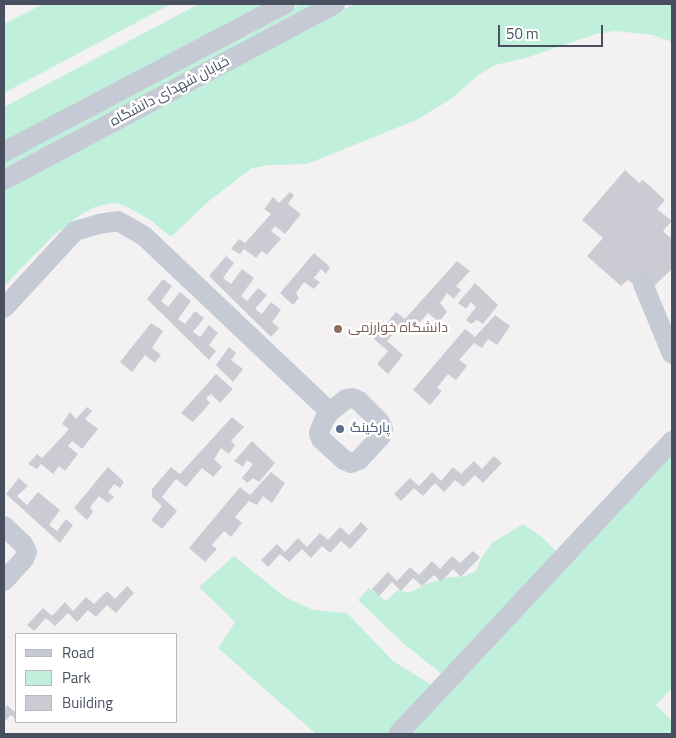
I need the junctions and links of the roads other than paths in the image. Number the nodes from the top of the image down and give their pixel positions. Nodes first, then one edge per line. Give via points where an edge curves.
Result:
1 (286, 4) edge
2 (335, 4) edge
3 (4, 152) edge
4 (4, 180) edge
5 (643, 284) dead end
6 (4, 308) edge
7 (672, 354) edge
8 (330, 412) dead end
9 (672, 441) edge
10 (4, 526) edge
11 (4, 581) edge
12 (398, 734) edge

1 - 3 lane, خیابان شهدای دانشگاه
2 - 4 lane, خیابان شهدای دانشگاه
5 - 7 lane
6 - 8 lane via 75,230 118,222 144,236
9 - 12 lane
10 - 11 lane via 24,544 27,552

